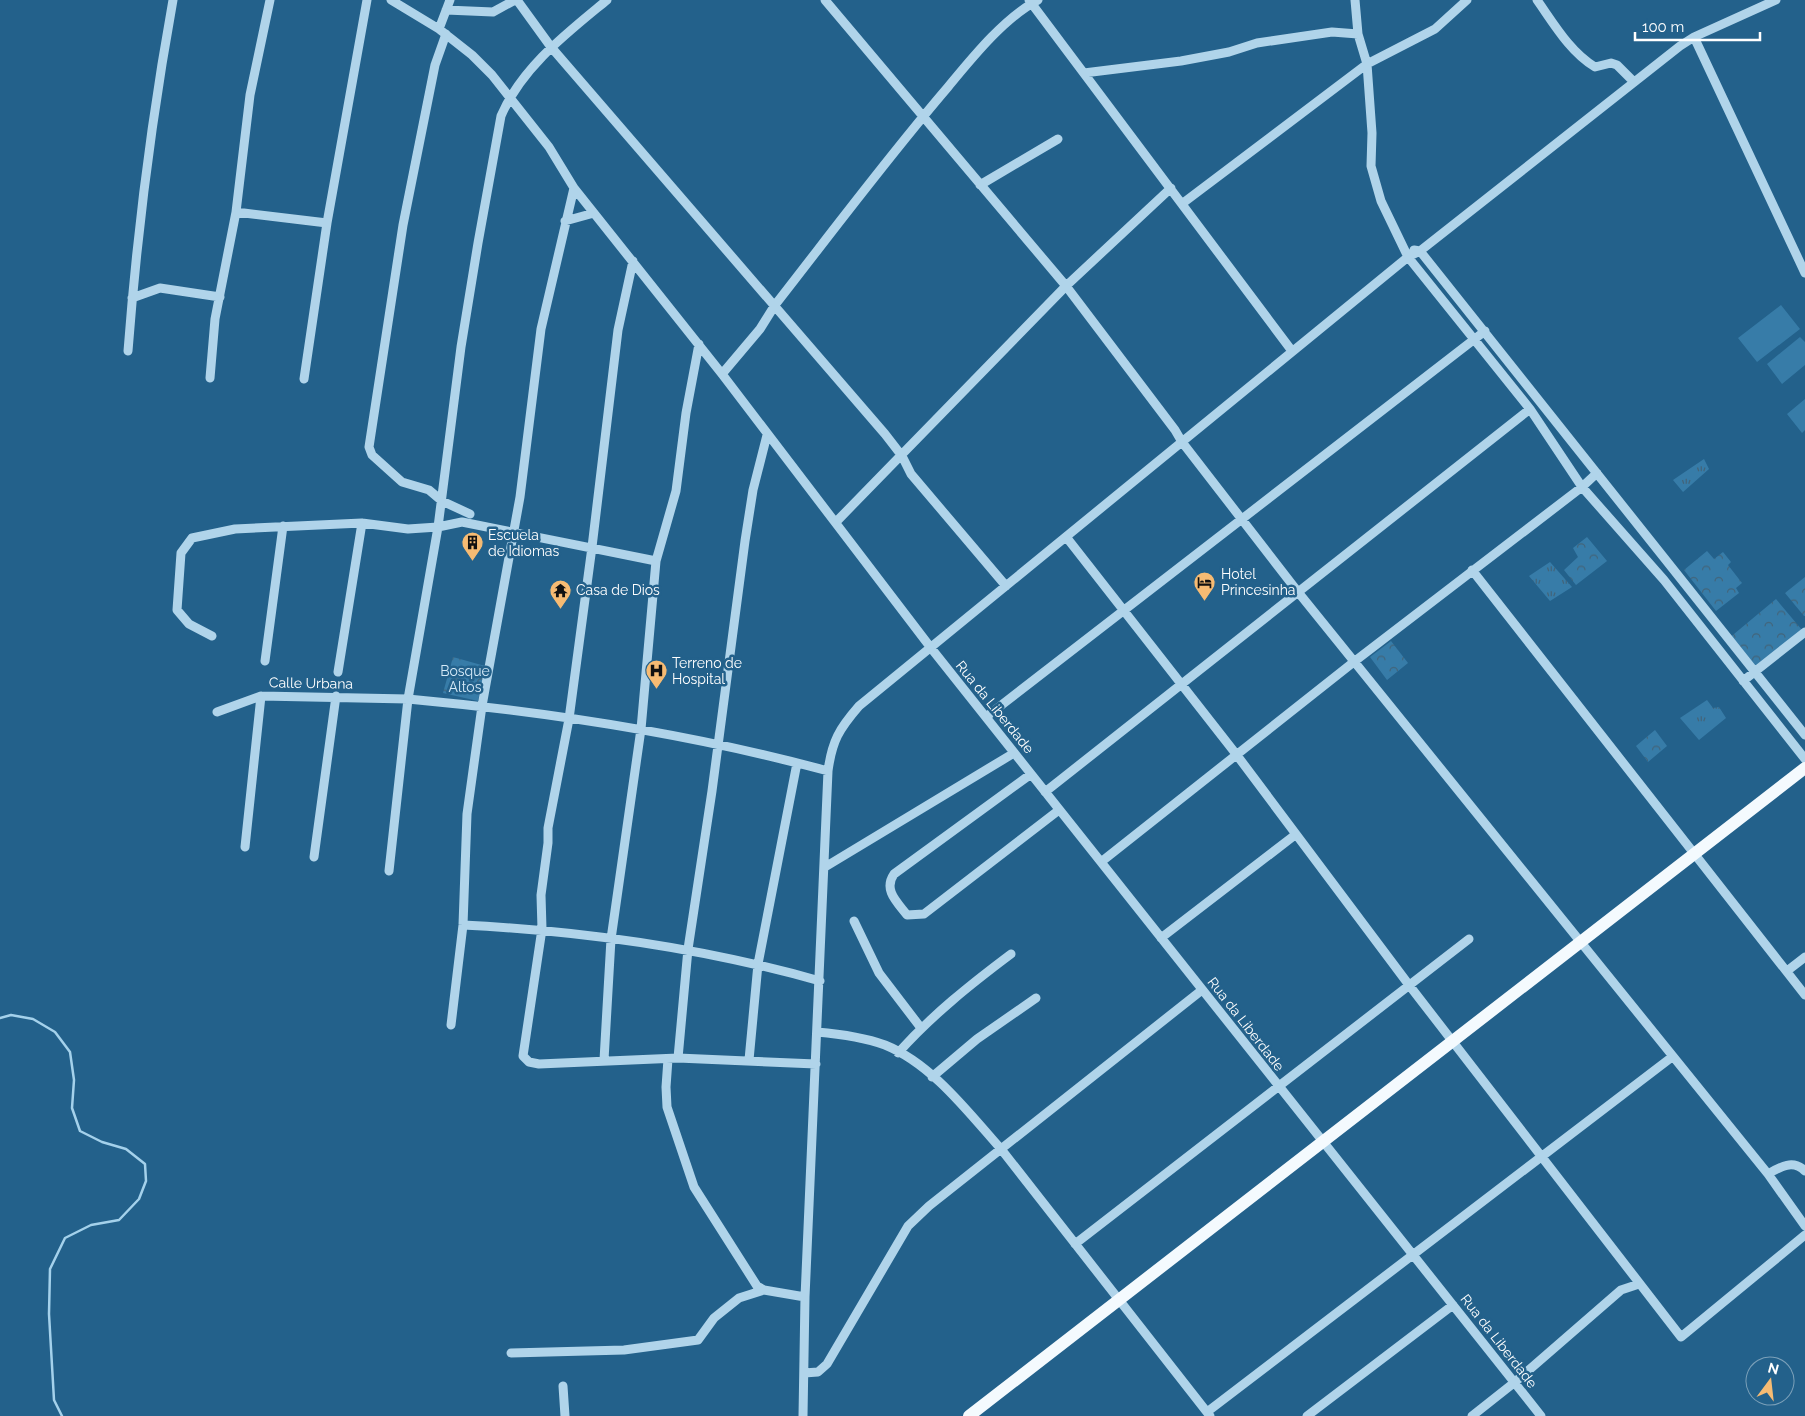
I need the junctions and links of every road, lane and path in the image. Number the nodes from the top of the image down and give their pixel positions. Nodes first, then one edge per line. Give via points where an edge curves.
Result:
1 (173, 0) edge
2 (270, 0) edge
3 (367, 0) edge
4 (390, 0) edge
5 (450, 0) edge
6 (516, 0) edge
7 (607, 0) edge
8 (825, 0) edge
9 (1355, 0) edge
10 (1467, 0) edge
11 (1537, 0) edge
12 (1776, 0) edge
13 (1033, 1) edge
14 (446, 10) junction
15 (442, 31) junction
16 (1358, 34) junction
17 (1694, 37) junction
18 (551, 47) junction
19 (1367, 64) junction
20 (1084, 73) junction
21 (1634, 82) junction
22 (510, 96) junction
23 (923, 116) junction
24 (1058, 139) dead end
25 (980, 185) junction
26 (574, 188) junction
27 (1171, 188) junction
28 (1183, 203) junction
29 (236, 212) junction
30 (594, 213) junction
31 (565, 221) junction
32 (327, 223) junction
33 (1420, 251) junction
34 (1407, 253) junction
35 (633, 261) junction
36 (1805, 273) edge
37 (1066, 286) junction
38 (220, 297) junction
39 (132, 298) junction
40 (775, 305) junction
41 (1485, 331) junction
42 (1475, 340) junction
43 (699, 344) junction
44 (128, 350) dead end
45 (1292, 351) junction
46 (722, 374) junction
47 (210, 378) dead end
48 (304, 379) dead end
49 (1530, 409) junction
50 (767, 435) junction
51 (1182, 442) junction
52 (902, 456) junction
53 (1598, 473) junction
54 (1582, 487) junction
55 (442, 501) junction
56 (470, 514) dead end
57 (1241, 519) junction
58 (836, 522) junction
59 (362, 523) junction
60 (283, 526) junction
61 (438, 527) junction
62 (514, 531) junction
63 (1067, 538) junction
64 (592, 547) junction
65 (656, 561) junction
66 (1472, 570) junction
67 (1006, 586) junction
68 (1298, 592) junction
69 (1122, 612) junction
70 (1805, 632) edge
71 (212, 636) dead end
72 (931, 648) junction
73 (265, 660) dead end
74 (1355, 661) junction
75 (338, 672) dead end
76 (1754, 672) junction
77 (1743, 681) junction
78 (1180, 685) junction
79 (261, 696) junction
80 (336, 696) junction
81 (408, 699) junction
82 (482, 706) junction
83 (217, 712) dead end
84 (986, 717) junction
85 (569, 719) junction
86 (641, 729) junction
87 (1805, 736) edge
88 (718, 743) junction
89 (1014, 753) junction
90 (1236, 754) junction
91 (1805, 759) edge
92 (797, 763) junction
93 (1805, 768) edge
94 (828, 771) junction
95 (1031, 774) junction
96 (1045, 792) junction
97 (1059, 810) junction
98 (1295, 835) junction
99 (245, 847) dead end
100 (1695, 855) junction
101 (314, 857) dead end
102 (1100, 862) junction
103 (825, 867) junction
104 (389, 871) dead end
105 (854, 920) dead end
106 (463, 925) junction
107 (542, 929) junction
108 (1161, 938) junction
109 (611, 939) junction
110 (1469, 939) dead end
111 (1581, 941) junction
112 (688, 949) junction
113 (1011, 954) dead end
114 (1805, 957) edge
115 (758, 964) junction
116 (1787, 972) junction
117 (820, 981) junction
118 (1409, 985) junction
119 (1202, 990) junction
120 (1805, 995) edge
121 (1036, 998) dead end
122 (451, 1025) dead end
123 (920, 1028) junction
124 (817, 1032) junction
125 (1454, 1042) junction
126 (898, 1052) junction
127 (1672, 1057) junction
128 (678, 1058) junction
129 (668, 1059) junction
130 (604, 1060) junction
131 (749, 1060) junction
132 (816, 1064) junction
133 (932, 1077) junction
134 (1278, 1086) junction
135 (1322, 1142) junction
136 (1001, 1149) junction
137 (1542, 1158) junction
138 (1805, 1171) edge
139 (1768, 1174) junction
140 (1805, 1226) edge
141 (1805, 1235) edge
142 (1075, 1244) junction
143 (1414, 1255) junction
144 (1639, 1284) junction
145 (764, 1290) junction
146 (806, 1297) junction
147 (1121, 1300) junction
148 (1453, 1305) junction
149 (511, 1353) dead end
150 (804, 1373) junction
151 (1515, 1382) junction
152 (563, 1386) dead end
153 (1209, 1414) edge
154 (564, 1416) edge
155 (803, 1416) edge
156 (969, 1416) edge
157 (1307, 1416) edge
158 (1472, 1416) edge
159 (1541, 1416) edge

1 - 39 street via 157,90
2 - 29 street via 250,95
3 - 32 street
4 - 15 street, Rua da Liberdade
5 - 14 street
6 - 14 street via 492,12
6 - 18 street
7 - 18 street
8 - 23 street
9 - 16 street
10 - 19 street via 1434,29
11 - 21 street via 1563,38 1589,63 1595,66 1617,65
12 - 17 street
13 - 20 street
13 - 23 street via 973,57
14 - 15 street
15 - 22 street, Rua da Liberdade via 472,55
15 - 55 street via 403,225 370,447 372,455 402,482 428,490
16 - 19 street
16 - 20 street via 1332,32 1257,43 1181,61
17 - 21 street
17 - 36 street
18 - 22 street
18 - 40 street
19 - 28 street
19 - 34 street via 1371,166 1381,201
20 - 27 street
21 - 33 street
22 - 26 street, Rua da Liberdade via 549,147
22 - 55 street via 502,116 478,243
23 - 25 street
23 - 40 street
24 - 25 street
25 - 37 street
26 - 30 street, Rua da Liberdade
26 - 31 street
27 - 28 street
27 - 37 street
28 - 45 street
29 - 32 street
29 - 38 street
30 - 31 street
30 - 35 street, Rua da Liberdade
31 - 62 street via 541,329
32 - 48 street
33 - 34 street
33 - 41 street
34 - 42 street
34 - 45 street
35 - 43 street, Rua da Liberdade
35 - 64 street via 618,330
37 - 51 street
37 - 52 street
38 - 39 street via 160,288
38 - 47 street
39 - 44 street
40 - 46 street via 760,329
40 - 52 street
41 - 42 street
41 - 53 street
42 - 49 street
42 - 57 street
43 - 46 street, Rua da Liberdade
43 - 65 street via 676,491
45 - 51 street
46 - 50 street, Rua da Liberdade
49 - 54 street
49 - 68 street
50 - 58 street, Rua da Liberdade
50 - 88 street via 753,490
51 - 57 street
51 - 63 street
52 - 58 street
52 - 67 street via 911,474
53 - 54 street
53 - 76 street
54 - 66 street
54 - 77 street via 1664,580
55 - 56 street
55 - 61 street
57 - 68 street
57 - 69 street
58 - 72 street, Rua da Liberdade
59 - 60 street
59 - 61 street via 408,529
59 - 75 street
60 - 71 street via 235,529 192,538 187,543 181,553 177,610 189,624
60 - 73 street
61 - 62 street via 462,522
61 - 81 street
62 - 64 street
62 - 82 street
63 - 67 street
63 - 69 street
64 - 65 street
64 - 85 street
65 - 86 street
66 - 74 street
66 - 100 street
67 - 72 street
68 - 74 street
68 - 78 street
69 - 78 street
69 - 84 street
70 - 76 street
72 - 84 street, Rua da Liberdade
72 - 94 street via 859,706 845,722 834,741
74 - 90 street
74 - 111 street
76 - 77 street
76 - 87 street
77 - 91 street
78 - 90 street
78 - 96 street
79 - 80 street, Calle Urbana
79 - 83 street, Calle Urbana
79 - 99 street
80 - 81 street, Calle Urbana
80 - 101 street
81 - 82 street, Calle Urbana
81 - 104 street
82 - 85 street, Calle Urbana
82 - 106 street via 467,814
84 - 89 street, Rua da Liberdade
85 - 86 street, Calle Urbana
85 - 107 street via 548,828 541,895
86 - 88 street, Calle Urbana
86 - 109 street
88 - 92 street, Calle Urbana
88 - 112 street
89 - 95 street, Rua da Liberdade
89 - 103 street
90 - 98 street
90 - 102 street
92 - 94 street, Calle Urbana
92 - 115 street
93 - 100 main road
94 - 103 street
95 - 96 street, Rua da Liberdade
95 - 97 street via 894,874 889,881 889,890 906,915 924,914
96 - 97 street, Rua da Liberdade
97 - 102 street, Rua da Liberdade
98 - 108 street
98 - 118 street
100 - 111 main road
100 - 116 street
102 - 108 street, Rua da Liberdade
103 - 117 street
105 - 123 street via 879,973
106 - 107 street
106 - 122 street
107 - 109 street
107 - 130 street via 523,1056 529,1062 539,1064
108 - 119 street, Rua da Liberdade
109 - 112 street
109 - 130 street
110 - 118 street
111 - 125 main road
111 - 127 street
112 - 115 street
112 - 128 street
113 - 123 street
114 - 116 street
115 - 117 street
115 - 131 street
116 - 120 street
117 - 124 street
118 - 125 street
118 - 134 street
119 - 134 street, Rua da Liberdade
119 - 136 street
121 - 133 street via 977,1039
123 - 126 street
124 - 126 street via 856,1036
124 - 132 street
125 - 135 main road
125 - 137 street
126 - 133 street
127 - 137 street
127 - 139 street
128 - 129 street
128 - 131 street
129 - 130 street
129 - 145 street via 667,1107 694,1187 757,1286
131 - 132 street
132 - 146 street
133 - 136 street
134 - 135 street, Rua da Liberdade
134 - 142 street
135 - 143 street, Rua da Liberdade
135 - 147 main road
136 - 142 street
136 - 150 street via 908,1226 827,1364 818,1372
137 - 143 street
137 - 144 street
138 - 139 street via 1793,1164
139 - 140 street
141 - 144 street via 1681,1337
142 - 147 street
143 - 148 street, Rua da Liberdade
143 - 153 street
144 - 151 street via 1621,1290
145 - 146 street
145 - 149 street via 739,1298 714,1318 698,1340 624,1350
146 - 150 street
147 - 153 street
147 - 156 main road
148 - 151 street, Rua da Liberdade
148 - 157 street
150 - 155 street
151 - 158 street
151 - 159 street, Rua da Liberdade
152 - 154 street

